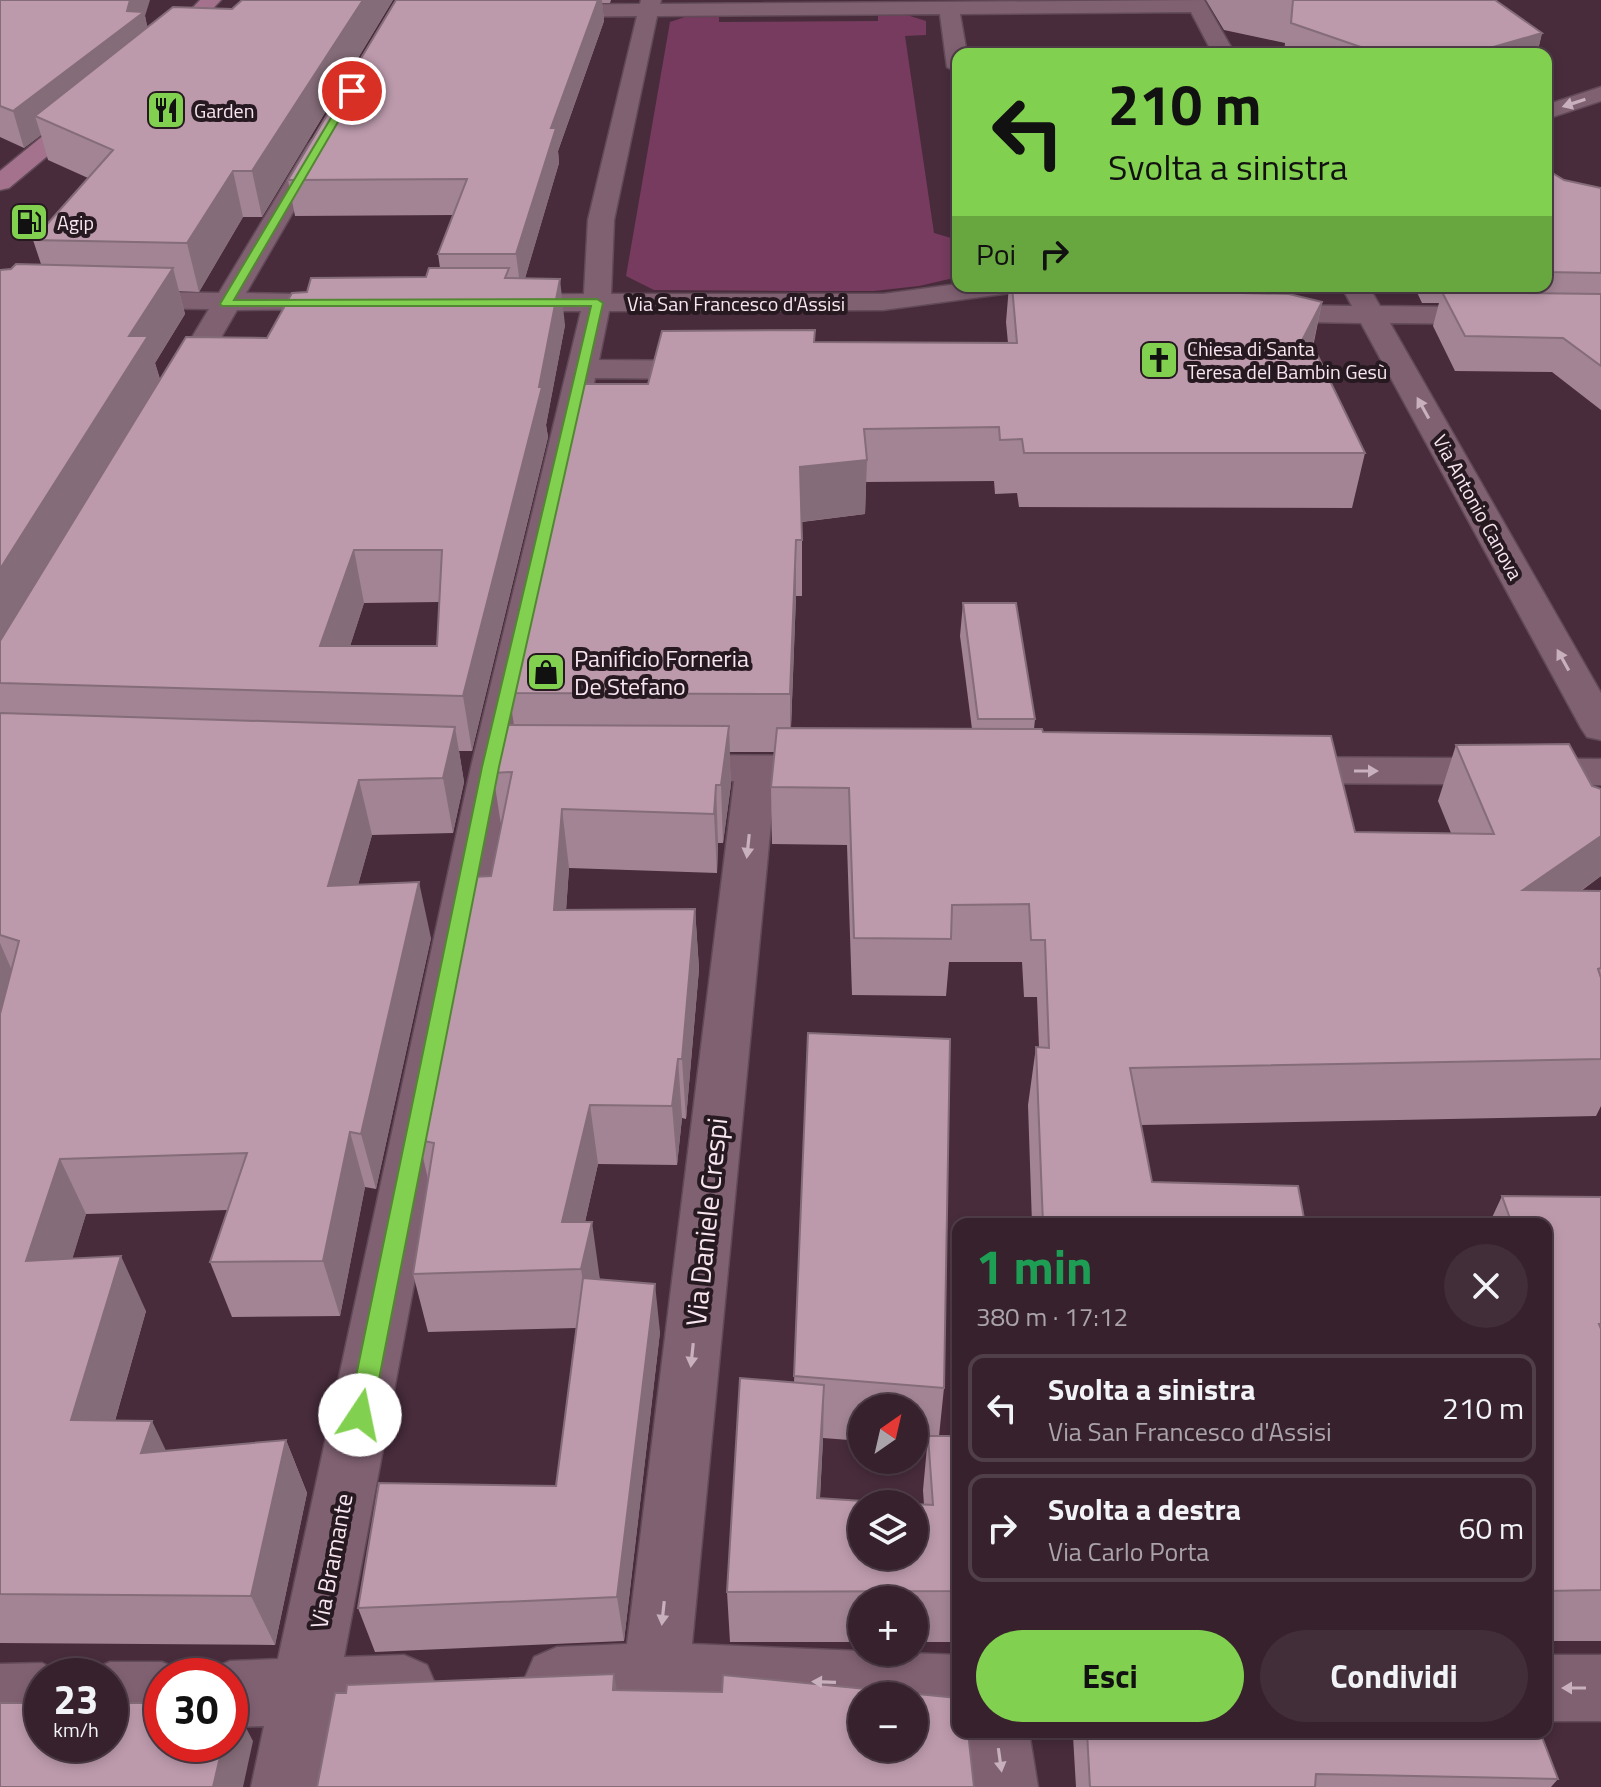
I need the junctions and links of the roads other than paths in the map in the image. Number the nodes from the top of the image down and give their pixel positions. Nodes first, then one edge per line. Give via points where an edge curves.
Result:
1 (211, 0) edge
2 (1195, 3) edge
3 (650, 6) edge
4 (949, 9) junction
5 (524, 11) edge
6 (955, 48) edge
7 (1221, 48) edge
8 (146, 63) edge
9 (1601, 94) edge
10 (103, 98) edge
11 (1552, 110) edge
12 (328, 131) edge
13 (0, 183) edge
14 (958, 292) edge
15 (1358, 292) edge
16 (0, 298) edge
17 (827, 302) junction
18 (377, 303) edge
19 (471, 303) edge
20 (597, 303) junction
21 (226, 304) junction
22 (1234, 312) edge
23 (1372, 316) junction
24 (1601, 317) edge
25 (843, 328) dead end
26 (583, 369) junction
27 (737, 370) edge
28 (164, 411) edge
29 (1601, 728) edge
30 (631, 768) edge
31 (756, 768) junction
32 (868, 769) edge
33 (1234, 770) edge
34 (1601, 772) edge
35 (656, 1675) junction
36 (952, 1688) edge
37 (1552, 1688) edge
38 (1601, 1688) edge
39 (304, 1693) junction
40 (248, 1694) edge
41 (24, 1696) edge
42 (0, 1697) edge
43 (997, 1738) edge
44 (285, 1787) edge
45 (1004, 1787) edge

1 - 8 main road
2 - 4 street
2 - 7 street
3 - 4 street
3 - 5 street
3 - 20 street, Via Bramante via 601,220
4 - 6 street
9 -> 11 street
10 - 13 main road
12 - 21 street
14 - 17 street, Via San Francesco d'Assisi via 883,302
15 - 23 street, Via Antonio Canova
16 - 21 street
17 - 20 street, Via San Francesco d'Assisi
17 - 25 street via 842,314
18 - 21 street
19 - 20 street, Via San Francesco d'Assisi
20 - 26 street, Via Bramante
21 - 28 street
22 - 23 street
23 - 24 street
29 -> 23 street, Via Antonio Canova
26 - 27 street
26 - 39 street, Via Bramante via 491,767
30 - 31 street
31 - 32 street
31 -> 35 street, Via Daniele Crespi
33 -> 34 street
36 -> 35 street
35 - 39 street
38 -> 37 street
39 - 40 street
39 - 44 street, Via Bramante
41 - 42 street
43 -> 45 street

